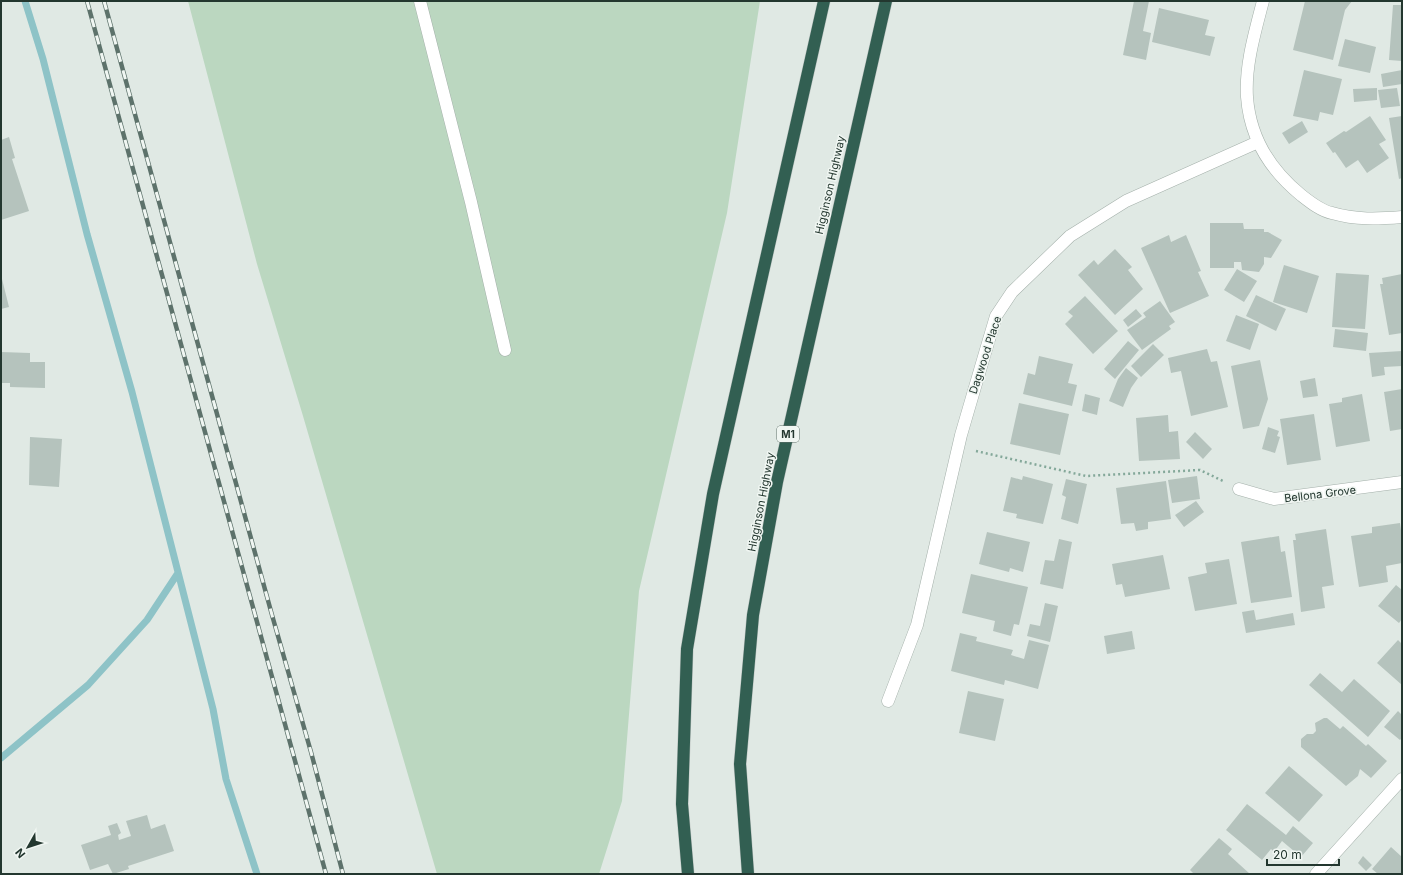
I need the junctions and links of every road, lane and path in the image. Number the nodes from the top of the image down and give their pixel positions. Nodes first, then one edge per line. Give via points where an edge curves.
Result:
1 (420, 1) edge
2 (824, 1) edge
3 (886, 1) edge
4 (1263, 1) edge
5 (1258, 142) junction
6 (1402, 217) edge
7 (505, 350) dead end
8 (958, 447) junction
9 (1402, 482) edge
10 (1239, 489) joint
11 (888, 701) dead end
12 (1402, 779) edge
13 (688, 874) edge
14 (748, 874) edge
15 (1316, 874) edge

1 - 7 street
2 - 13 highway via 713,494 687,649 682,804
3 - 14 highway, Higginson Highway / M1 via 777,482 753,615 740,764
4 - 5 street via 1251,49 1247,95 1250,119
5 - 6 street via 1268,162 1290,186 1312,204 1331,213 1370,220
5 - 8 street, Dagwood Place via 1126,201 1070,236 1034,268 1012,292 996,316
8 - 10 path via 1086,476 1200,470
8 - 11 street, Dagwood Place via 917,625
9 - 10 street, Bellona Grove via 1274,499
12 - 15 street

